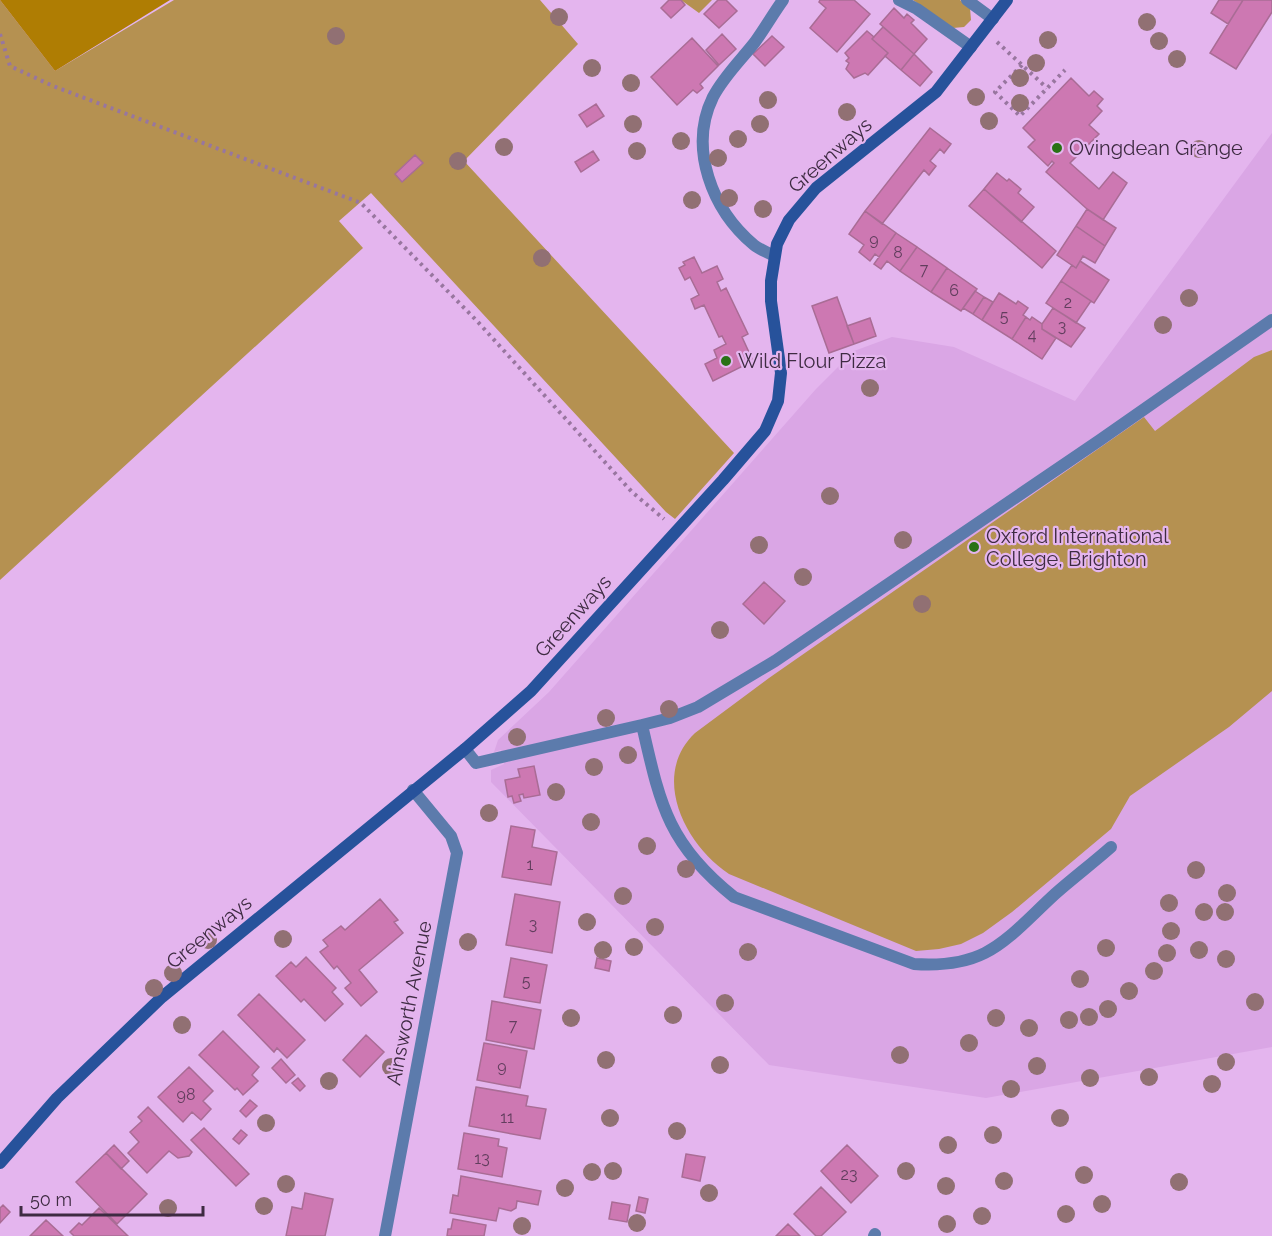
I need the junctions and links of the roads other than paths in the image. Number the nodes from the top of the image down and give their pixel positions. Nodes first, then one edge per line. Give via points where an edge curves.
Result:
1 (783, 0) edge
2 (899, 0) edge
3 (967, 0) edge
4 (1007, 0) edge
5 (993, 19) junction
6 (971, 47) junction
7 (774, 256) junction
8 (1272, 320) edge
9 (642, 726) junction
10 (465, 749) junction
11 (414, 790) junction
12 (1112, 847) dead end
13 (0, 1163) edge
14 (384, 1236) edge

1 - 7 street via 712,99 703,148 710,185 723,209 755,246
2 - 6 street
3 - 5 street
4 - 5 street, Greenways
5 - 6 street, Greenways
6 - 7 street, Greenways via 925,102 807,197 781,234
7 - 10 street, Greenways via 771,301 781,373 778,401 765,431 531,692
8 - 9 street via 776,661 698,707
9 - 10 street via 476,764
9 - 12 street via 668,819 687,851 720,886 734,897 914,964 961,962 996,948
10 - 11 street, Greenways
11 - 13 street, Greenways via 162,997 57,1098
11 - 14 street, Ainsworth Avenue via 451,836 457,853

